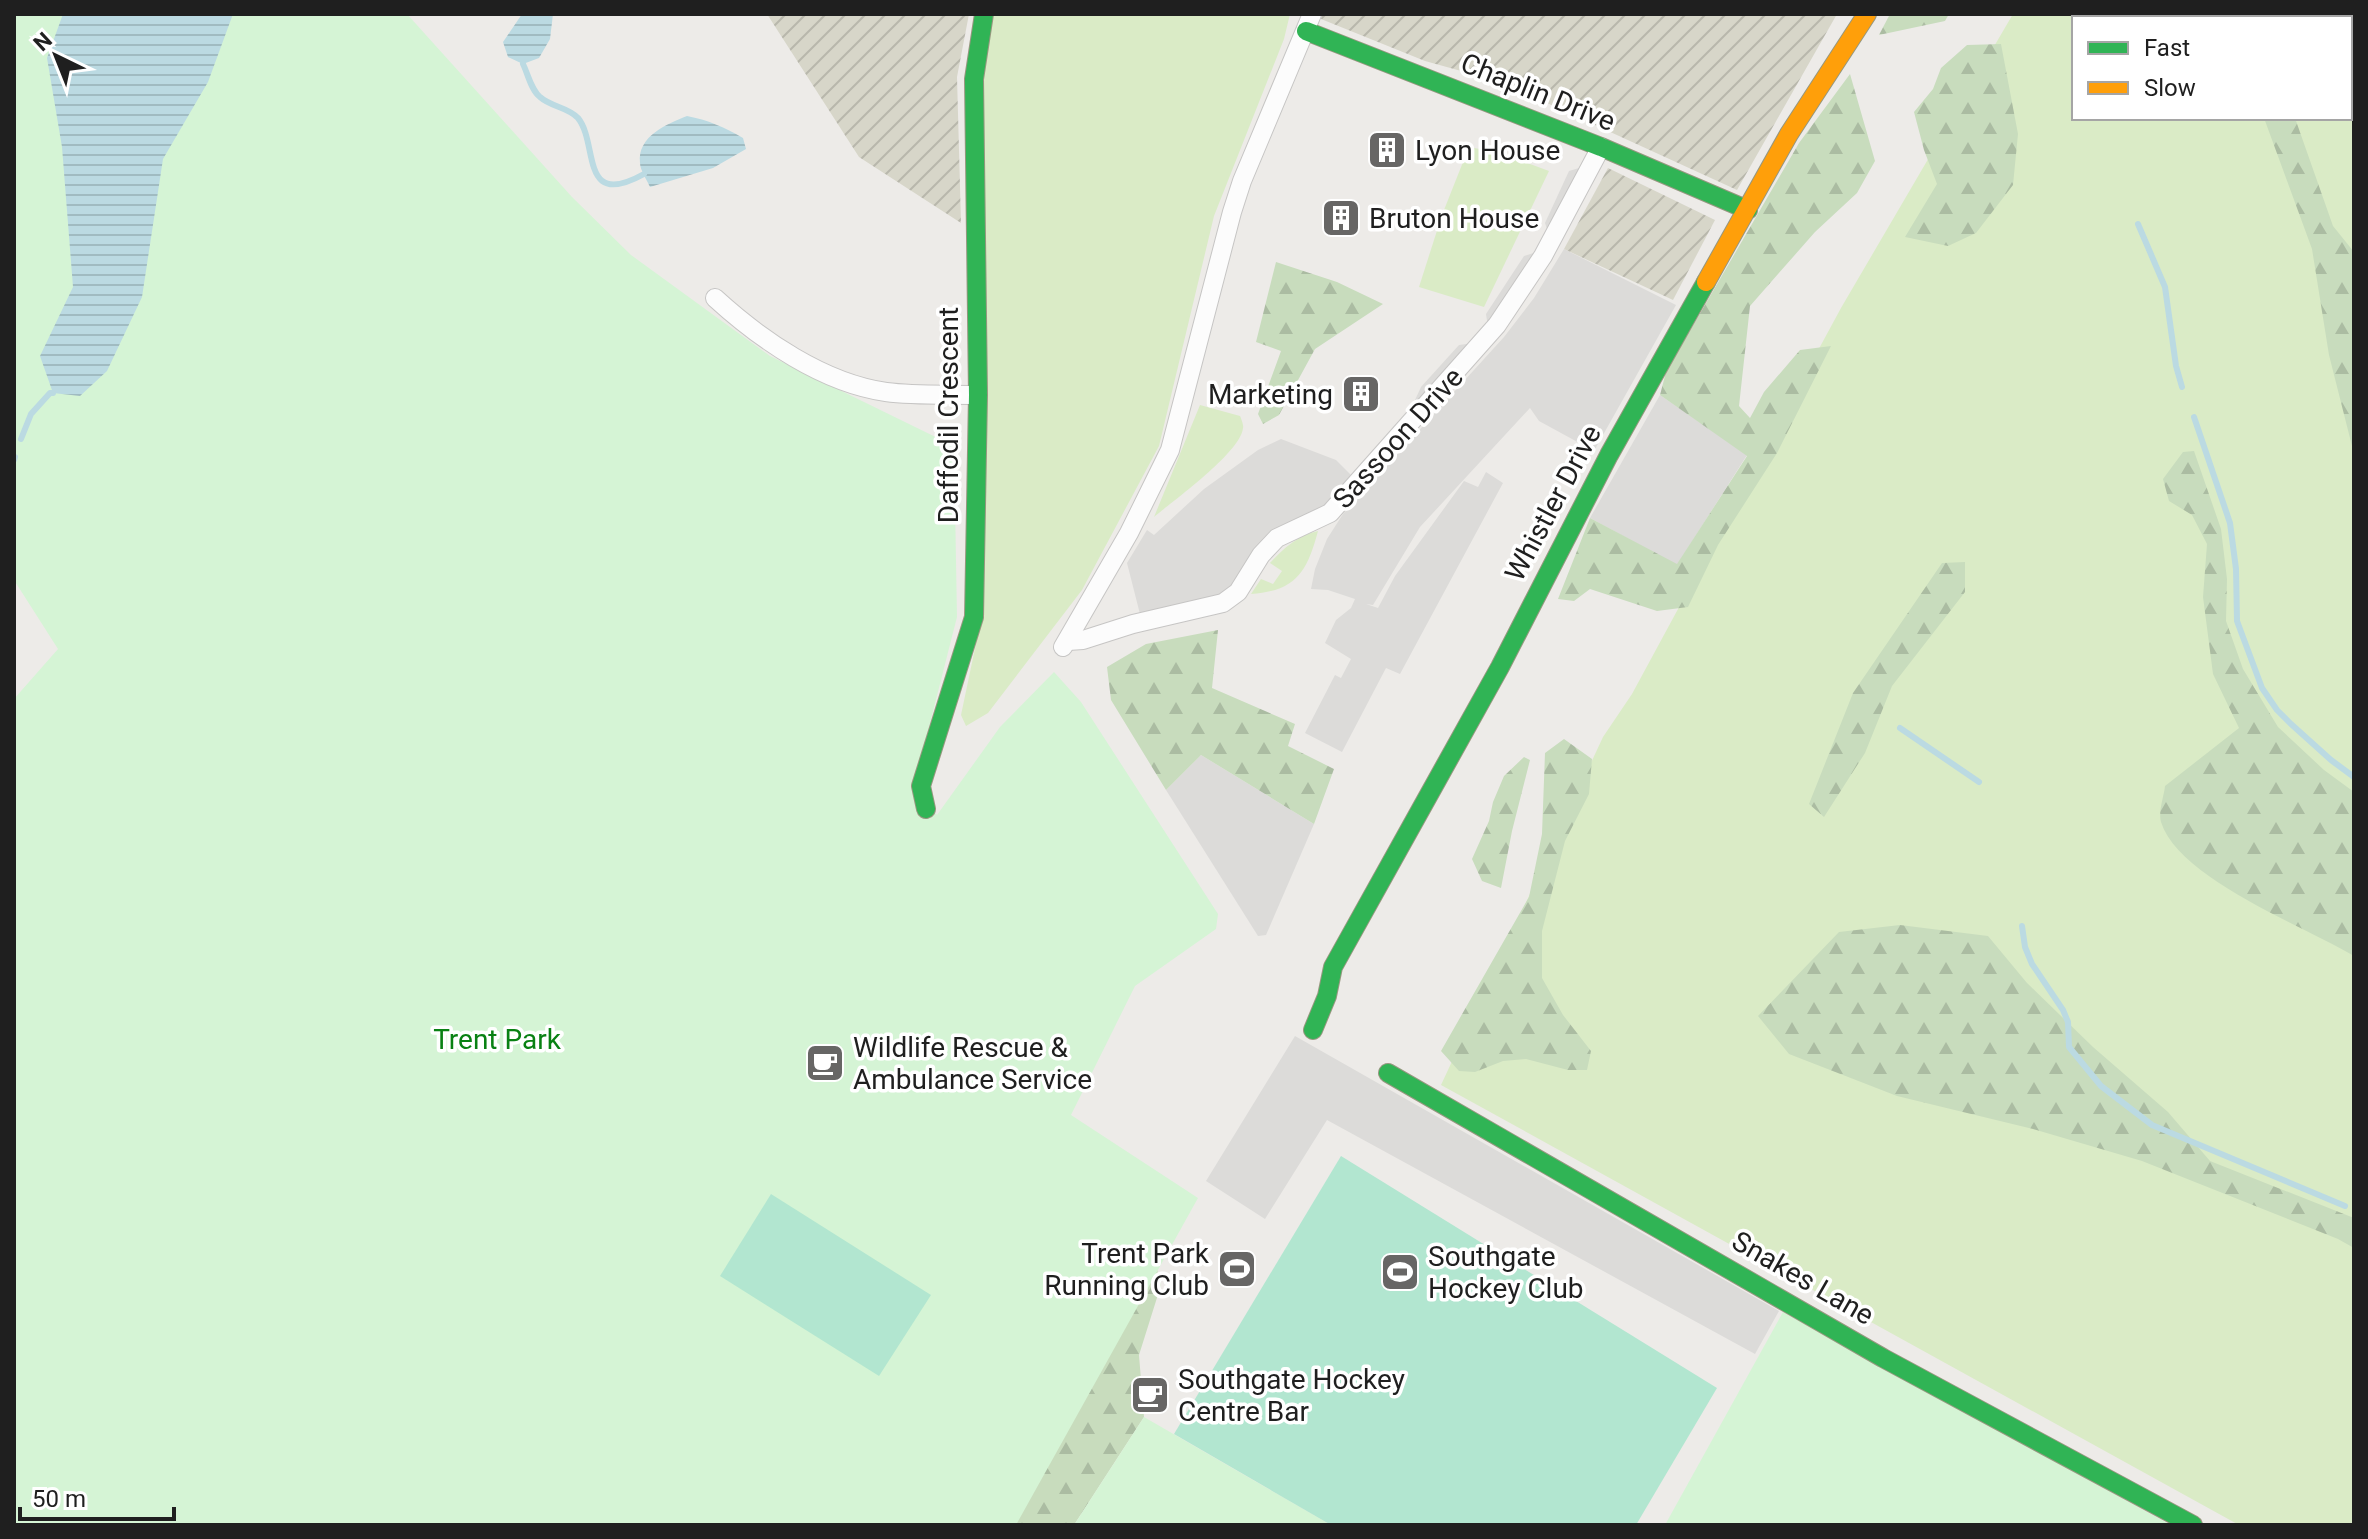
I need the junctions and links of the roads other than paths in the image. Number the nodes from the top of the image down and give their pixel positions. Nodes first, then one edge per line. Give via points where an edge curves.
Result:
1 (984, 14) edge
2 (1867, 14) edge
3 (1309, 22) edge
4 (1601, 147) junction
5 (1748, 210) junction
6 (715, 298) dead end
7 (978, 395) junction
8 (926, 809) dead end
9 (1313, 1030) dead end
10 (1388, 1073) dead end
11 (2193, 1525) edge

1 - 7 street, Daffodil Crescent via 974,79
2 - 5 street, Whistler Drive via 1789,134
3 - 4 street, Chaplin Drive
3 - 4 street, Sassoon Drive via 1242,181 1170,450 1065,645 1223,603 1238,592 1277,538 1330,513 1497,325 1543,256
4 - 5 street, Chaplin Drive
5 - 9 street, Whistler Drive via 1609,455 1493,681 1333,967
6 - 7 street via 806,364 855,385 887,392
7 - 8 street, Daffodil Crescent via 974,617 921,786
10 - 11 street, Snakes Lane via 1883,1358

